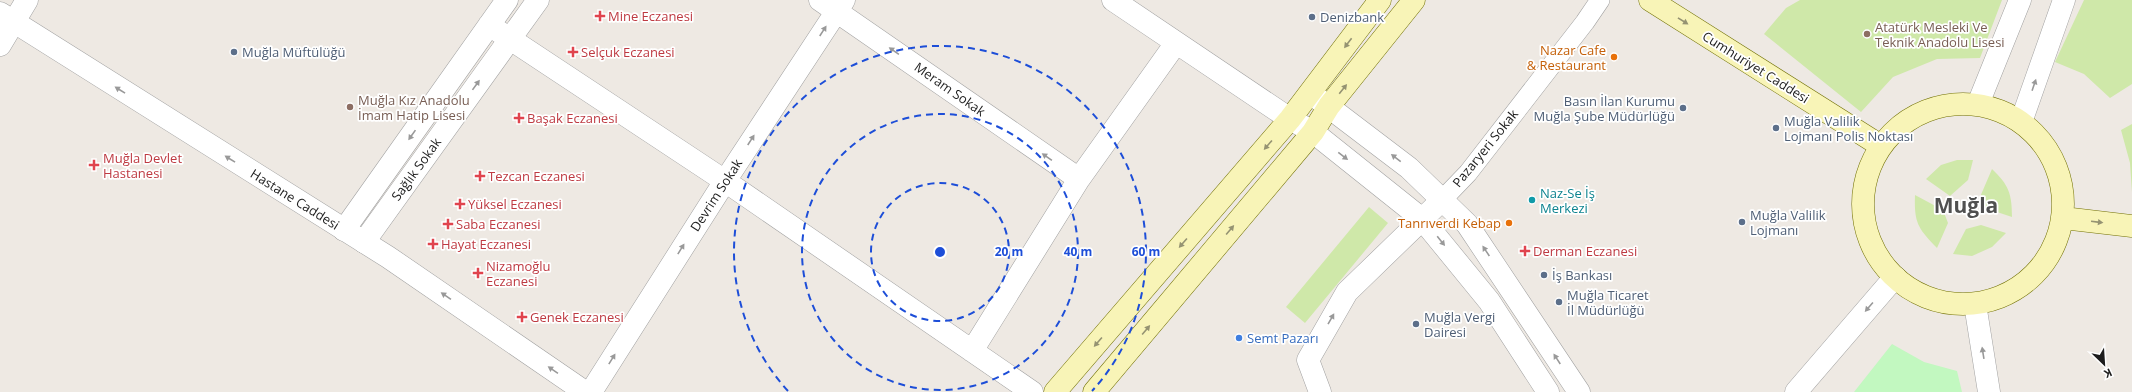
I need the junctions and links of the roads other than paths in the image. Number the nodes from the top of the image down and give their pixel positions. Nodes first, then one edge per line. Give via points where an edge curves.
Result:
1 (26, 0) edge
2 (507, 0) edge
3 (538, 0) edge
4 (1113, 0) edge
5 (1380, 0) edge
6 (1414, 0) edge
7 (1600, 0) edge
8 (1650, 0) edge
9 (2020, 0) edge
10 (2064, 0) edge
11 (833, 4) edge
12 (7, 18) edge
13 (489, 25) junction
14 (510, 39) junction
15 (1176, 43) junction
16 (0, 45) edge
17 (1310, 93) junction
18 (1978, 104) junction
19 (1329, 106) junction
20 (1290, 119) junction
21 (2021, 122) junction
22 (1313, 132) junction
23 (1881, 146) junction
24 (1079, 179) junction
25 (724, 180) junction
26 (1442, 200) junction
27 (2062, 218) junction
28 (1422, 219) junction
29 (2132, 226) edge
30 (344, 230) junction
31 (364, 242) junction
32 (1895, 277) junction
33 (1975, 304) junction
34 (972, 351) junction
35 (586, 392) edge
36 (591, 392) edge
37 (1032, 392) edge
38 (1055, 392) edge
39 (1094, 392) edge
40 (1320, 392) edge
41 (1548, 392) edge
42 (1579, 392) edge
43 (1796, 392) edge
44 (1988, 392) edge

1 - 12 street
2 - 13 street, Sağlık Sokak
3 - 14 street, Sağlık Sokak
4 - 15 street
5 -> 17 main road
19 -> 6 main road
7 - 26 street, Pazaryeri Sokak via 1468,173
8 -> 23 main road, Cumhuriyet Caddesi
9 - 18 street
21 -> 10 street
24 -> 11 street, Meram Sokak
25 -> 11 street, Devrim Sokak
12 - 16 street
30 -> 12 street, Hastane Caddesi
13 - 14 street
13 -> 30 street, Sağlık Sokak
14 - 25 street
31 -> 14 street, Sağlık Sokak
15 - 20 street
15 - 24 street
17 - 19 street
17 - 20 main road
18 - 21 main road via 2001,111
18 - 23 main road via 1934,108 1914,116 1896,129
19 - 22 main road
26 -> 19 street via 1409,168
20 - 22 street
20 -> 38 main road
21 - 27 main road via 2041,140 2055,164 2063,190
22 -> 28 street
39 -> 22 main road
23 - 32 main road via 1870,167 1864,190 1863,214 1868,238 1879,259
24 - 34 street
25 - 34 street
36 -> 25 street, Devrim Sokak
26 - 28 street
42 -> 26 street via 1467,224
27 -> 29 main road
27 - 33 main road via 2055,243 2042,266 2028,279 2000,297
40 -> 28 street via 1308,360 1347,292
28 -> 41 street via 1489,301
30 - 31 street, Hastane Caddesi
35 -> 31 street, Hastane Caddesi
32 - 33 main road via 1912,290 1932,299 1953,304
32 -> 43 street
44 -> 33 street
34 - 37 street

